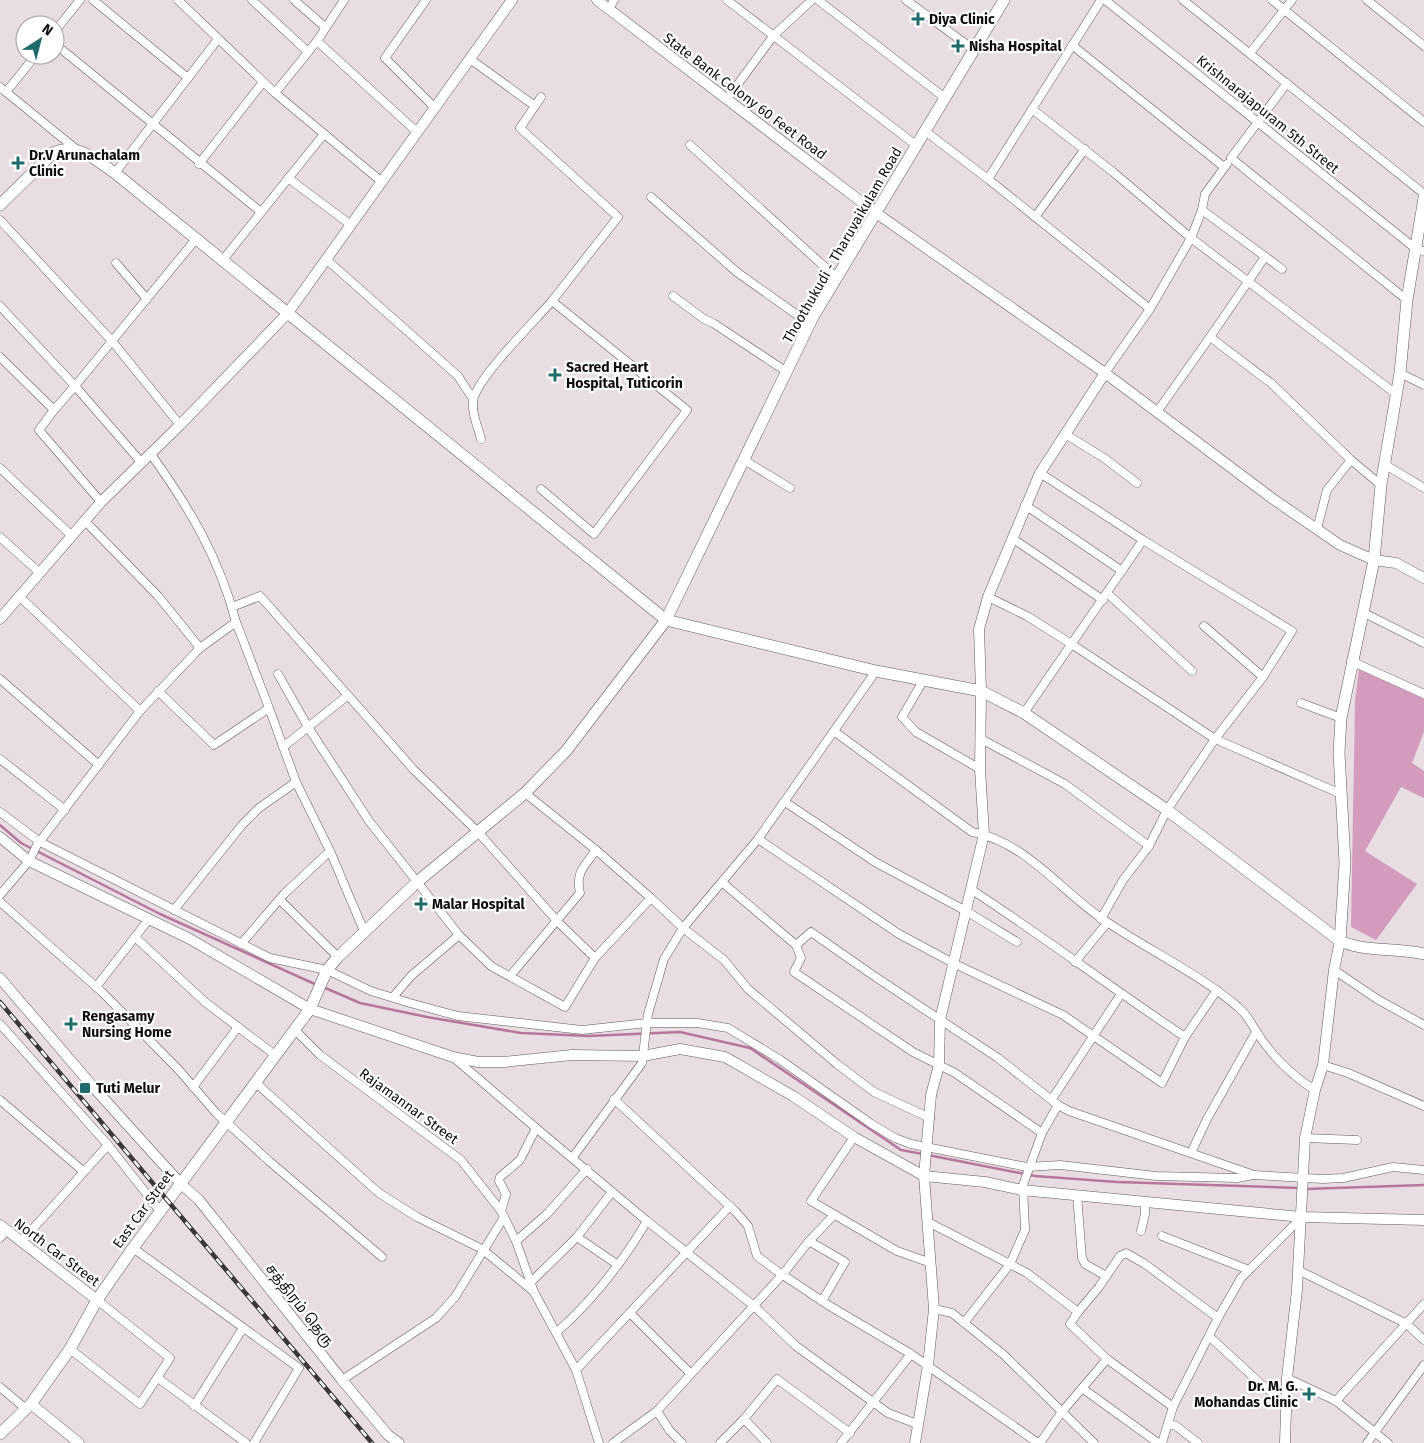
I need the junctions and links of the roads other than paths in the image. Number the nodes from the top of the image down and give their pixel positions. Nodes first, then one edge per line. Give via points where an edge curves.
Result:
1 (79, 0) edge
2 (93, 0) edge
3 (178, 0) edge
4 (252, 0) edge
5 (294, 0) edge
6 (344, 0) edge
7 (426, 0) edge
8 (512, 0) edge
9 (598, 0) edge
10 (727, 0) edge
11 (812, 0) edge
12 (818, 0) edge
13 (906, 0) edge
14 (1004, 0) edge
15 (1101, 0) edge
16 (1105, 0) edge
17 (1183, 0) edge
18 (1272, 0) edge
19 (1292, 0) edge
20 (1367, 0) edge
21 (611, 4) edge
22 (1284, 10) junction
23 (65, 18) edge
24 (325, 27) junction
25 (774, 35) junction
26 (218, 39) junction
27 (316, 41) junction
28 (1072, 46) junction
29 (1424, 46) edge
30 (974, 50) junction
31 (65, 52) edge
32 (308, 52) junction
33 (1250, 54) junction
34 (470, 59) junction
35 (26, 65) edge
36 (188, 78) junction
37 (263, 82) junction
38 (1287, 83) junction
39 (3, 89) edge
40 (275, 93) junction
41 (541, 97) dead end
42 (945, 98) junction
43 (727, 99) junction
44 (535, 106) junction
45 (435, 108) junction
46 (1032, 109) junction
47 (1258, 122) junction
48 (1424, 122) edge
49 (152, 124) junction
50 (925, 131) junction
51 (417, 132) junction
52 (324, 134) junction
53 (690, 145) dead end
54 (917, 146) junction
55 (76, 149) junction
56 (1085, 149) junction
57 (1231, 158) junction
58 (199, 164) junction
59 (1224, 167) junction
60 (115, 173) junction
61 (288, 178) junction
62 (988, 179) junction
63 (382, 182) junction
64 (1424, 194) edge
65 (652, 197) dead end
66 (1424, 198) edge
67 (0, 205) edge
68 (1202, 210) junction
69 (260, 212) junction
70 (876, 213) junction
71 (1036, 217) junction
72 (0, 220) edge
73 (351, 225) junction
74 (1191, 238) junction
75 (196, 240) junction
76 (1420, 250) edge
77 (1265, 257) junction
78 (327, 260) junction
79 (222, 261) junction
80 (116, 262) dead end
81 (1282, 269) dead end
82 (837, 278) junction
83 (1247, 282) junction
84 (673, 296) dead end
85 (147, 299) junction
86 (1407, 300) junction
87 (552, 301) junction
88 (0, 306) edge
89 (1150, 308) junction
90 (287, 314) junction
91 (810, 324) junction
92 (1210, 337) junction
93 (112, 341) junction
94 (0, 357) edge
95 (787, 372) junction
96 (1104, 373) junction
97 (1400, 373) junction
98 (1424, 385) edge
99 (74, 386) junction
100 (1396, 394) junction
101 (474, 399) junction
102 (54, 410) junction
103 (1157, 412) junction
104 (180, 425) junction
105 (1065, 434) junction
106 (481, 439) dead end
107 (150, 453) junction
108 (744, 460) junction
109 (1351, 460) junction
110 (141, 462) junction
111 (1384, 464) junction
112 (0, 468) edge
113 (1040, 473) junction
114 (1137, 483) dead end
115 (1381, 485) junction
116 (790, 488) dead end
117 (1424, 488) edge
118 (541, 489) dead end
119 (101, 502) junction
120 (1025, 505) junction
121 (85, 521) junction
122 (1317, 529) junction
123 (72, 536) junction
124 (0, 537) edge
125 (1012, 538) junction
126 (1143, 540) junction
127 (1374, 560) junction
128 (1122, 571) junction
129 (40, 573) junction
130 (1424, 578) edge
131 (19, 596) junction
132 (988, 596) junction
133 (1105, 597) junction
134 (232, 607) junction
135 (1362, 612) junction
136 (0, 619) edge
137 (666, 620) junction
138 (236, 622) junction
139 (1204, 626) dead end
140 (1424, 643) edge
141 (1073, 644) junction
142 (200, 648) junction
143 (1351, 661) junction
144 (876, 671) junction
145 (1192, 671) dead end
146 (278, 674) dead end
147 (1262, 677) junction
148 (0, 679) edge
149 (922, 682) junction
150 (158, 691) junction
151 (981, 691) junction
152 (1424, 694) edge
153 (347, 696) junction
154 (1301, 703) dead end
155 (269, 708) junction
156 (140, 711) junction
157 (1024, 713) junction
158 (1341, 718) junction
159 (308, 727) junction
160 (836, 732) junction
161 (981, 739) junction
162 (1215, 739) junction
163 (283, 747) junction
164 (0, 759) edge
165 (99, 765) junction
166 (980, 769) junction
167 (296, 782) junction
168 (525, 793) junction
169 (1341, 794) junction
170 (784, 802) junction
171 (65, 810) junction
172 (1167, 810) junction
173 (0, 812) edge
174 (478, 832) junction
175 (984, 834) junction
176 (0, 837) edge
177 (758, 839) junction
178 (38, 844) junction
179 (1149, 846) junction
180 (596, 850) junction
181 (330, 851) junction
182 (31, 858) junction
183 (417, 882) junction
184 (723, 883) junction
185 (972, 890) junction
186 (0, 894) edge
187 (651, 898) junction
188 (280, 901) junction
189 (0, 902) edge
190 (174, 910) junction
191 (966, 911) junction
192 (149, 919) junction
193 (1104, 921) junction
194 (558, 922) junction
195 (683, 928) junction
196 (364, 931) junction
197 (459, 935) junction
198 (135, 937) junction
199 (1340, 941) junction
200 (1017, 942) dead end
201 (240, 944) junction
202 (796, 945) junction
203 (1424, 954) edge
204 (338, 956) junction
205 (595, 958) junction
206 (1075, 962) junction
207 (955, 964) junction
208 (1334, 970) junction
209 (325, 973) junction
210 (510, 976) junction
211 (0, 978) edge
212 (96, 987) junction
213 (1217, 990) junction
214 (1121, 994) junction
215 (393, 997) junction
216 (311, 1005) junction
217 (940, 1020) junction
218 (0, 1024) edge
219 (1424, 1025) edge
220 (647, 1026) junction
221 (238, 1027) junction
222 (294, 1029) junction
223 (1256, 1032) junction
224 (1092, 1036) junction
225 (1185, 1036) junction
226 (643, 1052) junction
227 (275, 1055) junction
228 (453, 1057) junction
229 (938, 1065) junction
230 (1323, 1065) junction
231 (255, 1082) junction
232 (193, 1087) junction
233 (1315, 1090) junction
234 (614, 1099) junction
235 (0, 1100) edge
236 (1055, 1102) junction
237 (1424, 1106) edge
238 (930, 1118) junction
239 (226, 1121) junction
240 (536, 1128) junction
241 (1042, 1133) junction
242 (854, 1137) junction
243 (1304, 1138) junction
244 (1357, 1140) dead end
245 (108, 1145) junction
246 (927, 1149) junction
247 (1191, 1153) junction
248 (573, 1157) junction
249 (587, 1169) junction
250 (1027, 1169) junction
251 (1424, 1170) edge
252 (83, 1171) junction
253 (924, 1174) junction
254 (1254, 1175) junction
255 (1301, 1180) junction
256 (180, 1183) junction
257 (1022, 1187) junction
258 (612, 1192) junction
259 (1077, 1195) junction
260 (1145, 1202) junction
261 (730, 1206) junction
262 (160, 1211) junction
263 (502, 1214) junction
264 (833, 1216) junction
265 (1302, 1217) junction
266 (1424, 1220) edge
267 (647, 1221) junction
268 (928, 1222) junction
269 (2, 1231) edge
270 (1141, 1231) dead end
271 (1162, 1236) dead end
272 (576, 1237) junction
273 (516, 1241) junction
274 (809, 1241) junction
275 (21, 1242) junction
276 (133, 1248) junction
277 (482, 1249) junction
278 (686, 1254) junction
279 (382, 1257) dead end
280 (931, 1263) junction
281 (618, 1264) junction
282 (1010, 1264) junction
283 (1249, 1270) junction
284 (1298, 1270) junction
285 (783, 1274) junction
286 (1106, 1276) junction
287 (530, 1282) junction
288 (534, 1292) junction
289 (98, 1300) junction
290 (822, 1301) junction
291 (1424, 1304) edge
292 (754, 1306) junction
293 (934, 1309) junction
294 (1078, 1312) junction
295 (630, 1314) junction
296 (1218, 1318) junction
297 (964, 1323) junction
298 (1407, 1324) junction
299 (244, 1328) junction
300 (557, 1332) junction
301 (1210, 1337) junction
302 (1424, 1340) edge
303 (70, 1349) junction
304 (911, 1354) junction
305 (1107, 1359) junction
306 (928, 1365) junction
307 (1424, 1365) edge
308 (576, 1370) junction
309 (691, 1374) junction
310 (158, 1378) junction
311 (1287, 1378) junction
312 (342, 1380) junction
313 (0, 1387) edge
314 (1082, 1388) junction
315 (1336, 1401) junction
316 (1286, 1402) junction
317 (873, 1403) junction
318 (28, 1406) junction
319 (194, 1406) junction
320 (1173, 1407) junction
321 (657, 1411) junction
322 (1061, 1413) junction
323 (744, 1419) junction
324 (917, 1424) junction
325 (1168, 1424) junction
326 (850, 1433) junction
327 (1375, 1433) junction
328 (0, 1434) edge
329 (79, 1443) edge
330 (246, 1443) edge
331 (254, 1443) edge
332 (399, 1443) edge
333 (599, 1443) edge
334 (613, 1443) edge
335 (682, 1443) edge
336 (720, 1443) edge
337 (767, 1443) edge
338 (841, 1443) edge
339 (915, 1443) edge
340 (1039, 1443) edge
341 (1094, 1443) edge
342 (1158, 1443) edge
343 (1162, 1443) edge
344 (1198, 1443) edge
345 (1285, 1443) edge
346 (1367, 1443) edge
347 (1388, 1443) edge

1 - 23 street
2 - 36 street
3 - 26 street
4 - 32 street
5 - 24 street
6 - 24 street
7 - 45 street via 385,58
8 - 34 street
9 - 21 street, State Bank Colony 60 Feet Road
10 - 25 street
11 - 25 street
12 - 42 street
13 - 30 street
14 - 30 main road, Thoothukudi - Tharuvaikulam Road
15 - 28 street
16 - 47 street, Krishnarajapuram 5th Street
17 - 33 street
18 - 22 street
19 - 22 street
20 - 29 street
21 - 43 street, State Bank Colony 60 Feet Road
22 - 33 street
22 - 48 street
24 - 27 street
25 - 43 street
25 - 54 street
26 - 36 street
26 - 37 street
27 - 32 street
27 - 51 street
28 - 46 street
28 - 59 street
30 - 42 main road, Thoothukudi - Tharuvaikulam Road
31 - 49 street
32 - 40 street
33 - 38 street
34 - 44 street
34 - 45 street
35 - 39 street
36 - 49 street
37 - 40 street
37 - 58 street
38 - 47 street
38 - 64 street
39 - 55 street
40 - 52 street
41 - 44 street
42 - 50 main road, Thoothukudi - Tharuvaikulam Road
43 - 70 street, State Bank Colony 60 Feet Road
44 - 87 street via 520,128 618,217
45 - 51 street
46 - 56 street
46 - 62 street
47 - 57 street
47 - 76 street, Krishnarajapuram 5th Street
49 - 58 street
49 - 60 street
50 - 54 main road, Thoothukudi - Tharuvaikulam Road
50 - 62 street
51 - 63 street
52 - 61 street
52 - 63 street
53 - 82 street
54 - 70 main road, Thoothukudi - Tharuvaikulam Road
55 - 60 main road
55 - 67 main road via 63,148 53,153
56 - 71 street
56 - 74 street
57 - 59 street
57 - 86 street
58 - 69 street
59 - 68 street via 1205,194
60 - 75 main road
61 - 69 street
61 - 73 street
62 - 71 street
63 - 73 street
65 - 91 street via 738,273
66 - 76 main road
68 - 74 street
68 - 77 street
69 - 79 street
70 - 82 main road, Thoothukudi - Tharuvaikulam Road
70 - 96 street, State Bank Colony 60 Feet Road
71 - 89 street
72 - 93 street
73 - 78 street
74 - 83 street
74 - 89 street
75 - 79 main road
75 - 85 street
76 - 86 main road
77 - 81 street
77 - 83 street
78 - 90 street
78 - 101 street via 458,376
79 - 90 main road
80 - 85 street
82 - 91 main road, Thoothukudi - Tharuvaikulam Road
83 - 92 street
83 - 100 street
84 - 95 street
85 - 93 street
86 - 97 main road
87 - 101 street via 482,382
87 - 118 street via 687,410 594,534
88 - 99 street
89 - 96 street
90 - 104 street
90 - 137 main road
91 - 95 main road, Thoothukudi - Tharuvaikulam Road
92 - 103 street
92 - 109 street via 1272,384
93 - 99 street
93 - 104 street
94 - 102 street
95 - 108 main road, Thoothukudi - Tharuvaikulam Road
96 - 103 street, State Bank Colony 60 Feet Road
96 - 105 street
97 - 98 street
97 - 100 main road
99 - 102 street
99 - 110 street
100 - 111 main road
101 - 106 street
102 - 119 street via 39,430
103 - 122 street, State Bank Colony 60 Feet Road
104 - 107 street
105 - 113 street
105 - 114 street
107 - 110 street
107 - 134 street via 180,493 211,549
108 - 116 street
108 - 137 main road, Thoothukudi - Tharuvaikulam Road
109 - 115 street
109 - 122 street via 1327,490
110 - 119 street
111 - 115 main road
111 - 117 street
112 - 123 street
113 - 120 street
113 - 126 street
115 - 127 main road
119 - 121 street
120 - 125 street
120 - 128 street
121 - 123 street
121 - 142 street via 158,596
122 - 127 street, State Bank Colony 60 Feet Road via 1340,545
123 - 129 street
124 - 129 street
125 - 132 street
125 - 133 street
126 - 128 street
126 - 147 street via 1292,631
127 - 130 street, State Bank Colony 60 Feet Road via 1396,563
127 - 135 main road
128 - 133 street
129 - 131 street
131 - 136 street
131 - 156 street
132 - 141 street
132 - 151 street via 979,629
133 - 141 street
133 - 145 street
134 - 138 street
134 - 153 street via 260,596
135 - 140 street
135 - 143 main road
137 - 144 main road
137 - 168 main road, Thoothukudi - Tharuvaikulam Road via 566,751
138 - 142 street
138 - 155 street
139 - 147 street
141 - 157 street
141 - 162 street
142 - 150 street
143 - 152 street
143 - 158 main road
144 - 149 main road
144 - 160 street
146 - 159 street
147 - 162 street
148 - 165 street
149 - 151 main road
149 - 166 street via 902,716 916,732
150 - 155 street via 214,745
150 - 156 street
151 - 157 main road
151 - 161 street
153 - 159 street
153 - 174 street via 414,770
154 - 158 street
155 - 163 street
156 - 165 street
157 - 172 main road
158 - 169 main road
159 - 163 street
159 - 183 street via 369,821
160 - 170 street
160 - 175 street via 972,832
161 - 166 street
161 - 179 street via 1065,784
162 - 169 street
162 - 172 street
163 - 167 street
164 - 171 street
165 - 171 street
166 - 175 street
167 - 181 street
167 - 190 street via 259,808 242,825
168 - 174 main road, Thoothukudi - Tharuvaikulam Road
168 - 180 street
169 - 199 main road via 1344,863
170 - 177 street
170 - 191 street via 875,862
171 - 178 street
172 - 179 street
172 - 199 main road
173 - 178 street
174 - 183 main road, East Car Street
174 - 194 street
175 - 185 street
175 - 193 street via 1029,859
176 - 182 street
177 - 184 street
177 - 207 street via 900,934
178 - 182 street
178 - 190 street
179 - 193 street via 1123,880
180 - 187 street
180 - 194 street via 579,873 580,893
181 - 188 street
181 - 196 street
182 - 186 street
182 - 192 street
183 - 196 main road, East Car Street
183 - 197 street
184 - 195 street
184 - 202 street
185 - 191 street
185 - 206 street via 1042,935
187 - 195 street
187 - 205 street
188 - 201 street
188 - 204 street
189 - 212 street
190 - 201 street
191 - 200 street
191 - 207 street
192 - 198 street
192 - 216 street
193 - 206 street
193 - 213 street
194 - 205 street
194 - 210 street
195 - 220 street via 664,959
195 - 238 street via 724,960 748,989 837,1064 874,1092
196 - 204 main road, East Car Street
197 - 210 street via 491,966
197 - 215 street via 410,976
198 - 212 street
198 - 221 street via 198,996
199 - 203 main road via 1371,950
199 - 208 street
201 - 209 street via 270,958
202 - 217 street via 811,932
202 - 229 street via 801,958 794,972 913,1052
204 - 209 main road, East Car Street
205 - 210 street via 565,1007
206 - 214 street
207 - 217 street
207 - 224 street via 1063,1015
208 - 219 street
208 - 230 street
209 - 215 street
209 - 216 main road, East Car Street
211 - 256 street, சத்திரம் தெரு
212 - 232 street
213 - 223 street via 1247,1015
213 - 225 street
214 - 224 street
214 - 225 street
215 - 220 street via 458,1016 582,1030
216 - 222 main road, East Car Street
216 - 228 street
217 - 229 street
217 - 236 street via 998,1058
218 - 245 street
220 - 226 street
220 - 246 street via 697,1023 728,1028 779,1059 882,1131
221 - 227 street
221 - 232 street
222 - 227 main road, East Car Street
222 - 263 street, Rajamannar Street via 320,1054 461,1160
223 - 233 street via 1296,1078
223 - 247 street
224 - 225 street via 1162,1083
224 - 236 street
226 - 228 street via 504,1062 478,1062
226 - 234 street via 637,1072
226 - 242 street via 680,1049 725,1057 793,1096
227 - 231 main road, East Car Street
228 - 240 street
229 - 238 street
229 - 241 street via 955,1073
230 - 233 street
230 - 237 street
231 - 239 main road, East Car Street
231 - 277 street via 379,1193 417,1217
232 - 239 street
233 - 243 street
234 - 248 street
234 - 261 street
235 - 252 street
236 - 241 street
236 - 247 street via 1068,1111
238 - 246 street
239 - 256 main road, East Car Street
239 - 279 street via 268,1162
240 - 248 street
240 - 263 street via 520,1160 500,1177 506,1194
241 - 250 street
242 - 253 street
242 - 264 street via 811,1201
243 - 244 street
243 - 255 street
245 - 252 street
245 - 262 street
246 - 250 street
246 - 253 street
247 - 254 street
248 - 249 street
249 - 258 street
249 - 273 street via 547,1214
250 - 254 street via 1060,1165 1156,1176 1237,1178
250 - 257 street
251 - 255 street via 1392,1167 1343,1178
252 - 275 street
253 - 257 street
253 - 268 street
254 - 255 street
255 - 265 street
256 - 262 main road, East Car Street
256 - 312 street, சத்திரம் தெரு via 199,1200
257 - 259 street
257 - 282 street via 1025,1230
258 - 267 street
258 - 272 street
259 - 260 street
259 - 286 street via 1082,1258 1085,1264
260 - 265 street
260 - 270 street
261 - 278 street
261 - 285 street via 748,1226 757,1256
262 - 276 main road, East Car Street
263 - 273 street, Rajamannar Street
263 - 277 street
264 - 274 street
264 - 280 street via 897,1251
265 - 266 street
265 - 283 street
265 - 284 street
267 - 278 street
267 - 281 street
268 - 280 street
268 - 282 street
269 - 275 street, North Car Street
271 - 283 street
272 - 281 street
272 - 287 street
273 - 287 street, Rajamannar Street
274 - 285 street
274 - 290 street via 845,1262
275 - 289 street, North Car Street
276 - 289 main road, East Car Street
276 - 299 street
277 - 288 street
277 - 312 street via 455,1297 436,1318
278 - 292 street
278 - 295 street
280 - 293 street
281 - 300 street via 584,1308
282 - 294 street
282 - 297 street
283 - 296 street
284 - 298 street
284 - 311 street
285 - 290 street
285 - 292 street
286 - 294 street
286 - 296 street via 1120,1256 1126,1253 1146,1264
287 - 288 street, Rajamannar Street
288 - 300 street
289 - 303 main road, East Car Street
289 - 310 street via 170,1358
290 - 304 street
291 - 298 street
292 - 309 street
292 - 317 street via 796,1346
293 - 297 street via 952,1313
293 - 306 street
294 - 305 street via 1070,1324
295 - 308 street
295 - 309 street
296 - 301 street
297 - 322 street via 1004,1355
298 - 302 street
298 - 315 street via 1374,1356
299 - 319 street
299 - 331 street via 299,1368
300 - 308 street
301 - 316 street via 1262,1385
301 - 320 street
303 - 310 street via 140,1404
303 - 318 main road, East Car Street
304 - 306 street
304 - 317 street
305 - 314 street
305 - 320 street
306 - 324 street
306 - 340 street
307 - 327 street
308 - 333 street
309 - 321 street
310 - 319 street
311 - 315 street
311 - 316 street
312 - 332 street, சத்திரம் தெரு via 388,1435
313 - 318 street
314 - 322 street
314 - 342 street
315 - 327 street
316 - 345 street
317 - 324 street via 888,1413
317 - 326 street
318 - 328 main road, East Car Street
318 - 329 street
319 - 330 street
320 - 325 street
321 - 334 street
321 - 335 street
322 - 340 street
322 - 341 street
323 - 326 street via 777,1379
323 - 336 street
323 - 337 street
324 - 339 street
325 - 343 street
325 - 344 street via 1176,1426
326 - 338 street
327 - 346 street
327 - 347 street

